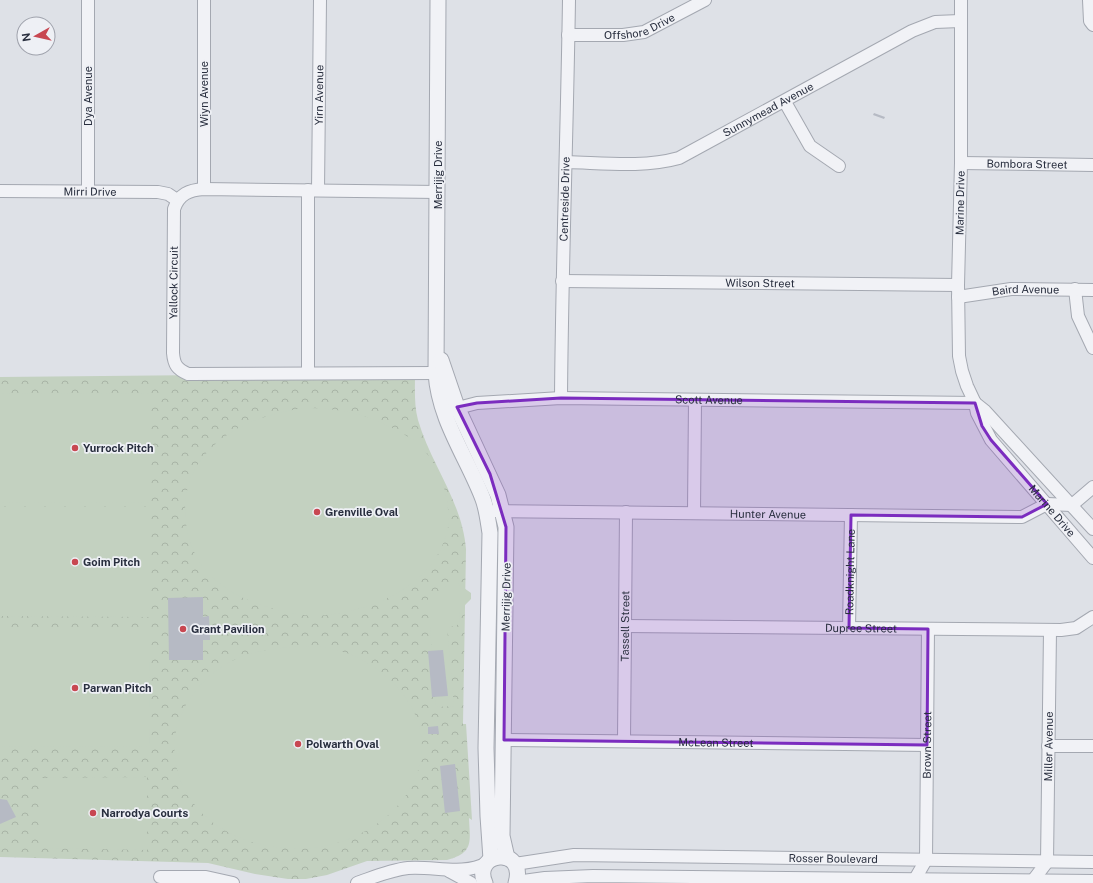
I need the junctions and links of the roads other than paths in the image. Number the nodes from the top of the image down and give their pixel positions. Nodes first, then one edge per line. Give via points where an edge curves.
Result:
1 (88, 0) edge
2 (204, 0) edge
3 (320, 0) edge
4 (438, 0) edge
5 (568, 0) edge
6 (705, 0) edge
7 (961, 0) edge
8 (1089, 0) edge
9 (960, 21) junction
10 (1093, 26) edge
11 (568, 35) junction
12 (785, 102) junction
13 (567, 162) junction
14 (961, 163) junction
15 (1093, 165) edge
16 (839, 166) dead end
17 (204, 189) junction
18 (313, 190) junction
19 (0, 191) edge
20 (88, 191) junction
21 (438, 192) junction
22 (177, 200) junction
23 (562, 281) junction
24 (958, 285) junction
25 (1076, 289) junction
26 (1093, 290) edge
27 (958, 297) junction
28 (1093, 348) edge
29 (438, 349) junction
30 (308, 373) junction
31 (436, 373) junction
32 (561, 398) junction
33 (695, 400) junction
34 (975, 402) junction
35 (451, 410) junction
36 (1093, 486) edge
37 (1047, 504) junction
38 (1072, 505) junction
39 (486, 511) junction
40 (503, 512) junction
41 (626, 512) junction
42 (694, 513) junction
43 (851, 515) junction
44 (1093, 529) edge
45 (1093, 558) edge
46 (1093, 617) edge
47 (625, 626) junction
48 (849, 628) junction
49 (928, 629) junction
50 (1050, 630) junction
51 (504, 740) junction
52 (624, 740) junction
53 (927, 745) junction
54 (1048, 746) junction
55 (1093, 746) edge
56 (574, 855) junction
57 (926, 860) junction
58 (489, 861) junction
59 (511, 861) junction
60 (1047, 862) junction
61 (1093, 862) edge
62 (446, 869) junction
63 (160, 877) dead end
64 (576, 880) edge
65 (915, 881) edge
66 (1093, 881) edge
67 (1031, 882) edge
68 (233, 883) edge
69 (357, 883) edge
70 (471, 883) edge
71 (485, 883) edge
72 (516, 883) edge

1 - 20 street, Dya Avenue
2 - 17 street, Wiyn Avenue
3 - 18 street, Yirn Avenue
4 - 21 street, Merrijig Drive
5 - 11 street, Centreside Drive
6 - 11 street, Offshore Drive via 644,32 623,35
7 - 9 street, Marine Drive
8 - 10 street via 1090,21
9 - 12 street, Sunnymead Avenue via 935,22 912,31
9 - 14 street, Marine Drive
11 - 13 street, Centreside Drive
12 - 13 street, Sunnymead Avenue via 674,160 643,164
12 - 16 street via 810,146
13 - 23 street, Centreside Drive
14 - 15 street, Bombora Street
14 - 24 street, Marine Drive
17 - 18 street
17 - 22 street via 186,192
18 - 21 street
18 - 30 street, Yirn Avenue
19 - 20 street, Mirri Drive
20 - 22 street, Mirri Drive via 158,192 168,194
21 - 29 street, Merrijig Drive
22 - 30 street, Yallock Circuit via 174,210 173,353 178,370 188,374
23 - 24 street, Wilson Street
23 - 32 street, Centreside Drive
24 - 27 street, Marine Drive
25 - 26 street, Baird Avenue
25 - 27 street, Baird Avenue via 1011,289
25 - 28 street via 1078,316
27 - 34 street, Marine Drive via 959,356 967,386
29 - 31 street, Merrijig Drive
29 - 35 street, Merrijig Drive
30 - 31 street, Yallock Circuit
31 - 35 street, Merrijig Drive via 438,390
32 - 33 street, Scott Avenue
32 - 35 street, Scott Avenue via 477,403
33 - 34 street, Scott Avenue
33 - 42 street
34 - 37 street, Marine Drive via 982,426 991,440
34 - 38 street, Marine Drive
35 - 39 street, Merrijig Drive via 453,436
35 - 40 street, Merrijig Drive via 490,474
36 - 38 street
37 - 38 street
37 - 43 street, Hunter Avenue via 1022,517
37 - 45 street, Marine Drive
38 - 44 street, Marine Drive
39 - 40 street, Hunter Avenue
39 - 58 street, Merrijig Drive via 491,558 486,748
40 - 41 street, Hunter Avenue
40 - 51 street, Merrijig Drive via 507,539
41 - 42 street, Hunter Avenue
41 - 47 street, Tassell Street
42 - 43 street, Hunter Avenue
43 - 48 street, Roadknight Lane
46 - 50 street, Dupree Street via 1076,628
47 - 48 street, Dupree Street
47 - 52 street, Tassell Street
48 - 49 street, Dupree Street
49 - 50 street, Dupree Street
49 - 53 street, Brown Street
50 - 54 street, Miller Avenue
51 - 52 street, McLean Street
51 - 59 street, Merrijig Drive via 502,836
52 - 53 street, McLean Street
53 - 57 street, Brown Street
54 - 55 street
54 - 60 street, Miller Avenue
56 - 57 street, Rosser Boulevard
56 - 59 street, Rosser Boulevard
56 - 64 street
57 - 60 street, Rosser Boulevard
57 - 65 street
58 - 59 street via 502,856
58 - 62 street via 469,870
58 - 71 street, Merrijig Drive via 483,874
59 - 72 street, Merrijig Drive via 517,876
60 - 61 street, Rosser Boulevard
60 - 67 street
62 - 69 street via 405,868
62 - 70 street
63 - 68 street via 206,877
64 - 65 street, Rosser Boulevard
64 - 72 street, Rosser Boulevard via 538,878
65 - 67 street, Rosser Boulevard
66 - 67 street, Rosser Boulevard

